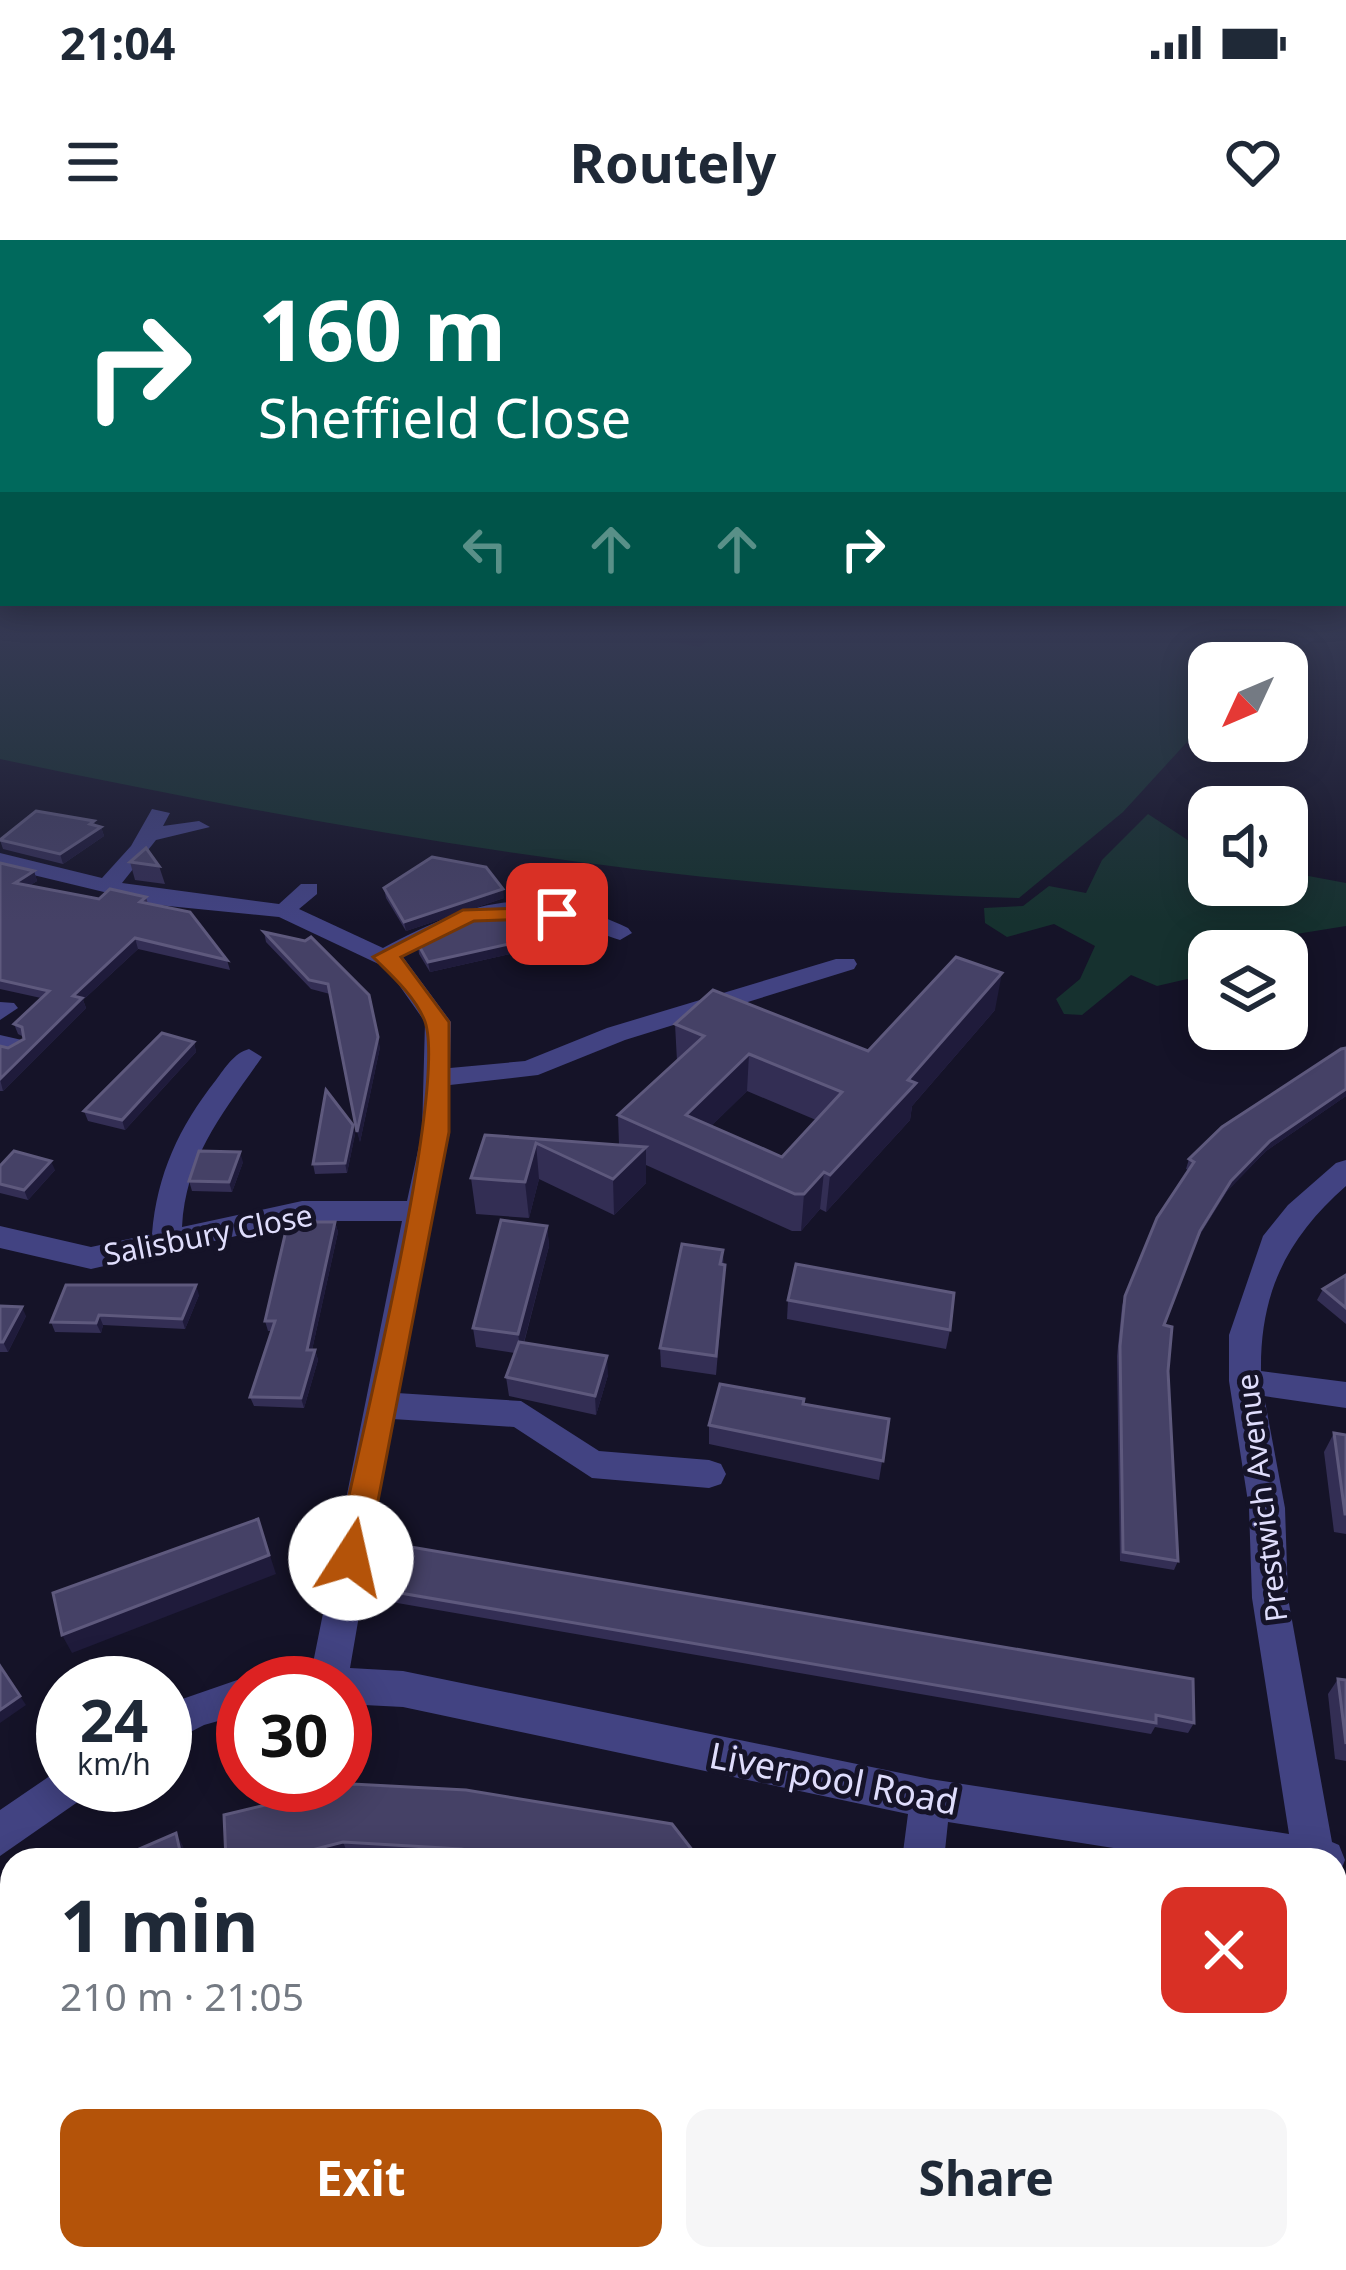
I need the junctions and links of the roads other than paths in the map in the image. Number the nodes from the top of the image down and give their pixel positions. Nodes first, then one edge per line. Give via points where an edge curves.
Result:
1 (199, 827) dead end
2 (0, 860) edge
3 (107, 886) junction
4 (309, 890) dead end
5 (284, 911) junction
6 (620, 933) dead end
7 (384, 957) junction
8 (845, 964) dead end
9 (249, 1057) dead end
10 (437, 1078) junction
11 (1346, 1170) edge
12 (419, 1211) junction
13 (0, 1237) edge
14 (166, 1240) junction
15 (1246, 1381) junction
16 (1346, 1395) edge
17 (378, 1405) junction
18 (709, 1474) dead end
19 (333, 1656) edge
20 (372, 1687) edge
21 (930, 1799) junction
22 (36, 1808) edge
23 (0, 1834) edge
24 (924, 1848) edge
25 (1246, 1848) edge
26 (1327, 1848) edge

1 - 3 street via 154,824
2 - 3 street
3 - 5 street
4 - 5 street
5 - 7 street
6 - 7 street via 590,917 470,914
7 - 10 street via 438,1022
8 - 10 street via 529,1069
9 - 14 street via 199,1114 167,1194
10 - 12 street via 436,1132
11 - 15 street, Prestwich Avenue via 1274,1244 1245,1335
12 - 14 street, Salisbury Close via 302,1211
12 - 17 street
13 - 14 street, Salisbury Close via 91,1258
15 - 16 street
15 - 26 street, Prestwich Avenue via 1267,1508 1270,1598
17 - 18 street via 521,1414 592,1464
17 - 19 street
20 - 21 street, Liverpool Road
21 - 24 street
21 - 25 street, Liverpool Road
22 - 23 street

